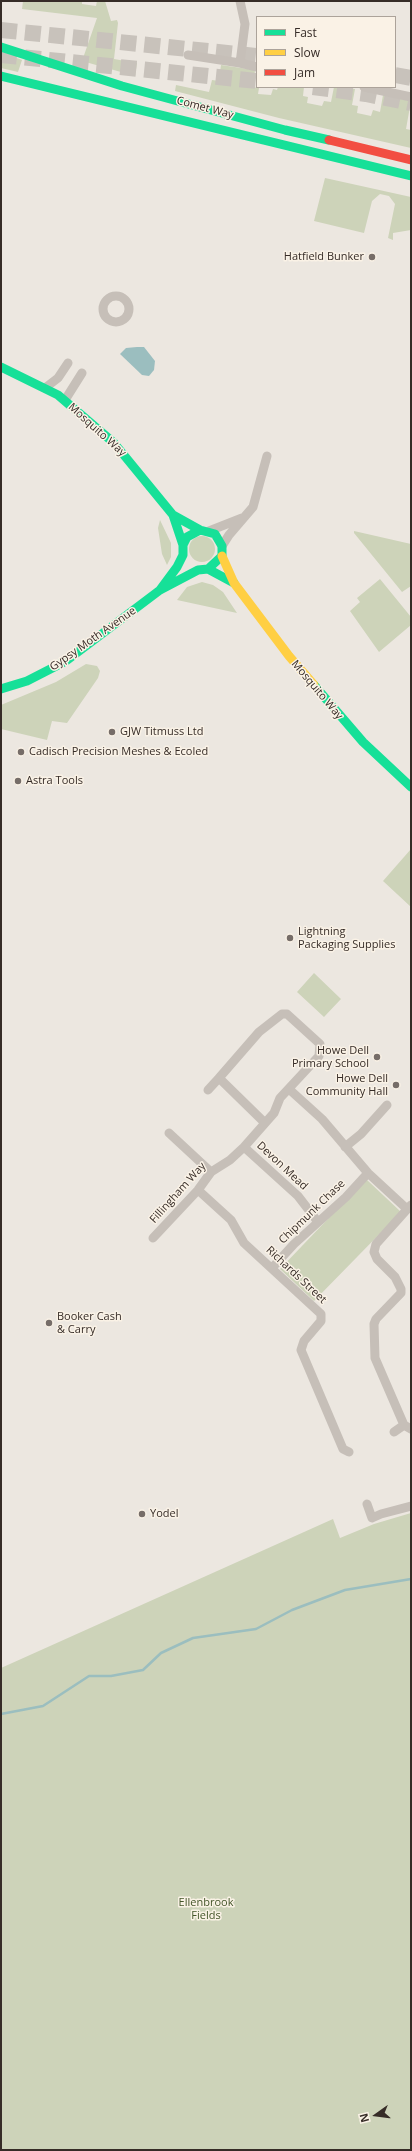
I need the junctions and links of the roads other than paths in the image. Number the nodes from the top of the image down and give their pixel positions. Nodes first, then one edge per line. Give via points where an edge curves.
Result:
1 (240, 1) edge
2 (1, 46) edge
3 (188, 56) dead end
4 (240, 63) junction
5 (256, 67) edge
6 (2, 77) edge
7 (369, 88) edge
8 (411, 97) edge
9 (411, 160) edge
10 (411, 176) edge
11 (68, 364) dead end
12 (1, 367) edge
13 (82, 373) dead end
14 (45, 388) junction
15 (65, 400) junction
16 (267, 456) dead end
17 (173, 515) junction
18 (243, 518) junction
19 (204, 530) junction
20 (183, 545) junction
21 (222, 546) junction
22 (183, 555) junction
23 (222, 556) junction
24 (208, 569) junction
25 (198, 570) junction
26 (234, 583) junction
27 (160, 590) junction
28 (1, 689) edge
29 (411, 787) edge
30 (218, 1078) junction
31 (208, 1090) dead end
32 (290, 1090) junction
33 (387, 1105) dead end
34 (265, 1123) junction
35 (170, 1133) dead end
36 (244, 1147) junction
37 (345, 1147) junction
38 (210, 1172) junction
39 (368, 1173) junction
40 (198, 1190) junction
41 (409, 1207) edge
42 (318, 1222) junction
43 (153, 1238) dead end
44 (272, 1268) junction
45 (407, 1427) edge
46 (394, 1432) dead end
47 (349, 1452) dead end
48 (367, 1504) dead end
49 (411, 1506) edge

1 - 4 street via 245,24
2 - 9 street, Comet Way via 122,86 285,130
3 - 4 street
4 - 5 street
6 - 10 street, Comet Way
7 - 8 street
11 - 14 street via 58,378
12 - 14 street, Mosquito Way
13 - 15 street
14 - 15 street, Mosquito Way
15 - 17 street, Mosquito Way via 114,443
16 - 18 street via 253,507
17 - 19 street, Mosquito Way
17 - 20 street, Mosquito Way
18 - 19 street
18 - 21 street
19 - 20 street via 187,537
19 - 21 street via 219,538
20 - 22 street
21 - 23 street
22 - 25 street via 190,566
22 - 27 street, Gypsy Moth Avenue
23 - 24 street
23 - 26 street, Mosquito Way
24 - 25 street
24 - 26 street, Mosquito Way
25 - 27 street, Gypsy Moth Avenue
26 - 29 street, Mosquito Way via 335,712 374,754
27 - 28 street, Gypsy Moth Avenue via 66,661 27,680
30 - 31 street
30 - 32 street, Fillingham Way via 259,1032 282,1014 287,1014 320,1044 319,1056
30 - 34 street
32 - 34 street, Fillingham Way via 280,1098 274,1113
32 - 37 street via 322,1119
33 - 37 street via 361,1134
34 - 36 street, Fillingham Way
35 - 38 street
36 - 38 street, Fillingham Way via 230,1160
36 - 42 street, Devon Mead via 298,1196
37 - 39 street
38 - 40 street, Fillingham Way
39 - 41 street
39 - 42 street, Chipmunk Chase
40 - 43 street, Fillingham Way
40 - 44 street, Richards Street via 231,1220 244,1243
41 - 45 street via 376,1244 374,1252 377,1259 400,1284 401,1293 376,1319 374,1358
42 - 44 street, Chipmunk Chase
44 - 47 street, Richards Street via 320,1314 321,1321 304,1341 301,1350 343,1449
45 - 46 street
48 - 49 street via 372,1518

